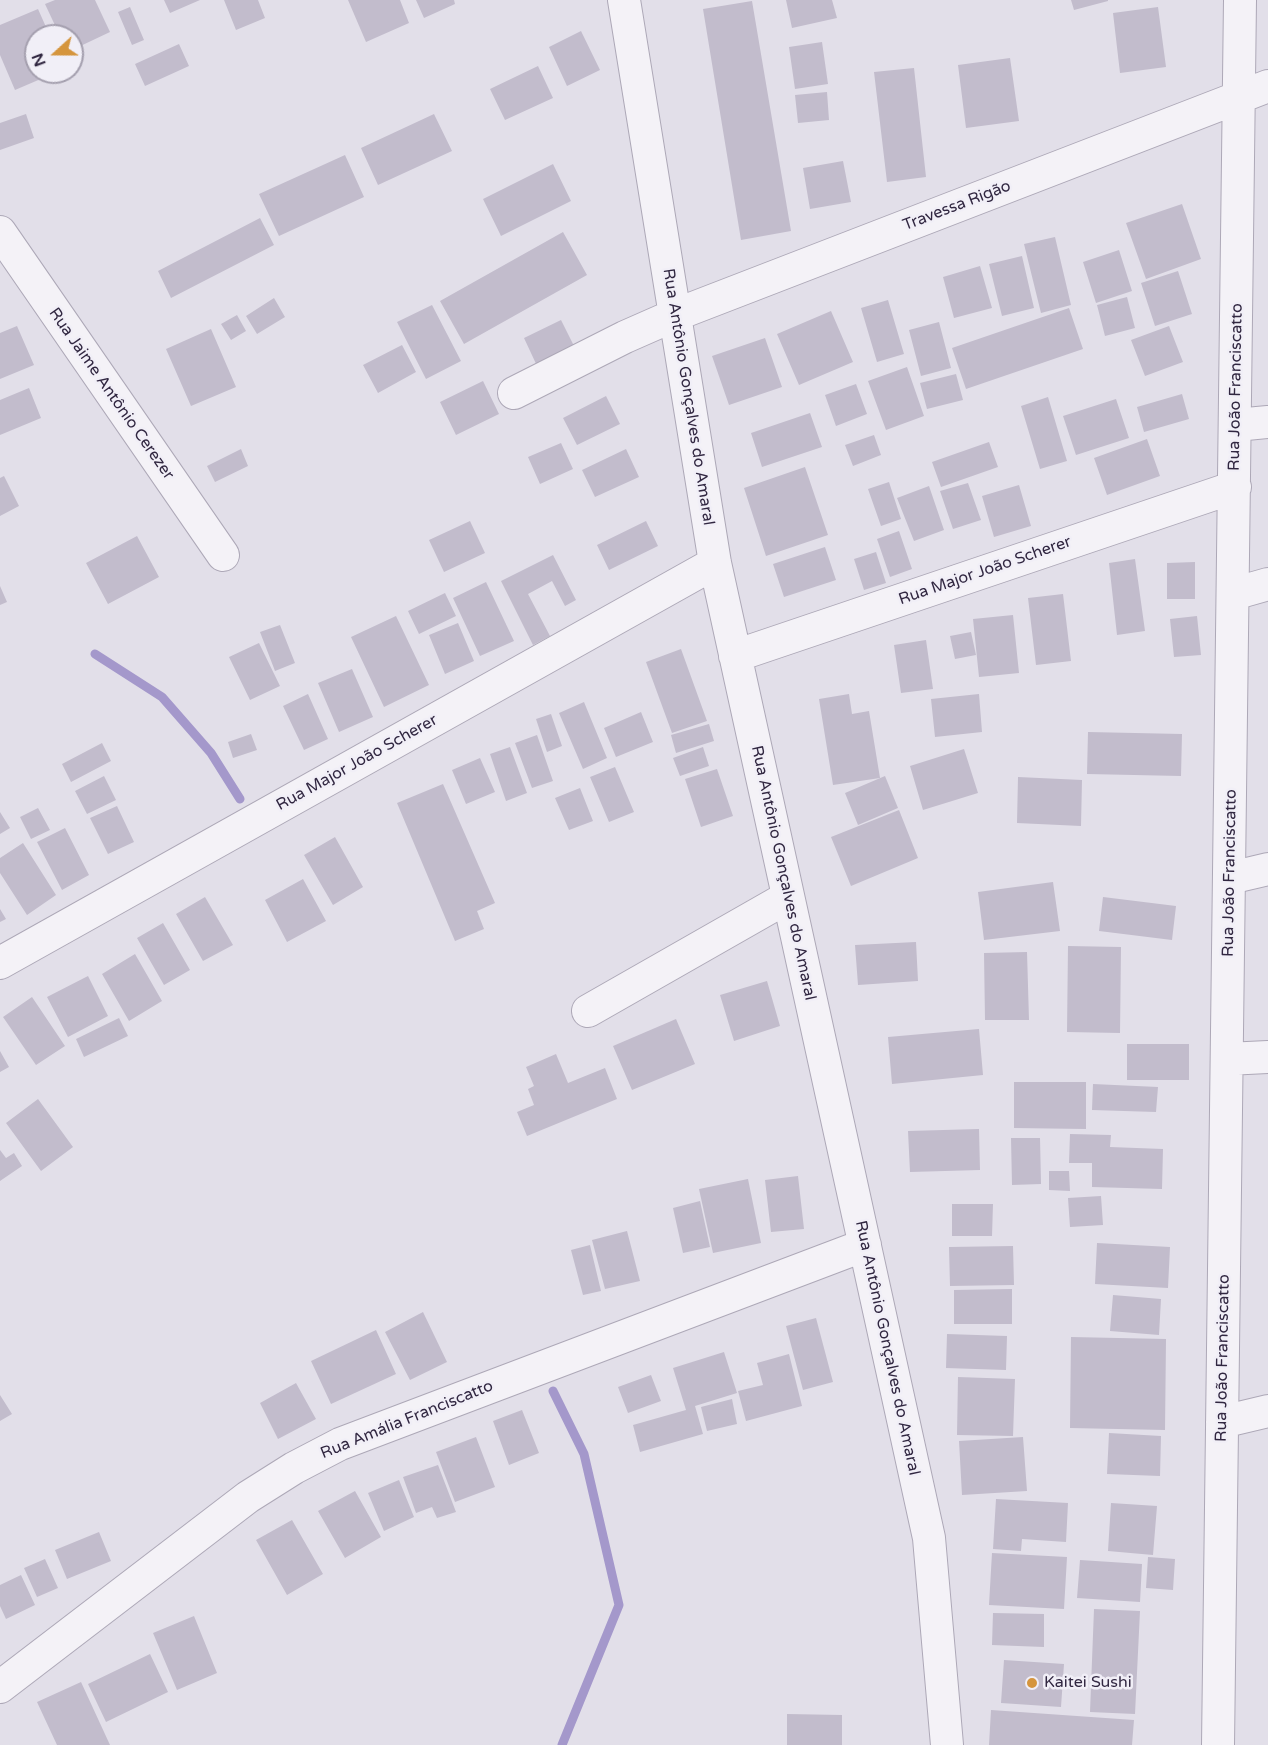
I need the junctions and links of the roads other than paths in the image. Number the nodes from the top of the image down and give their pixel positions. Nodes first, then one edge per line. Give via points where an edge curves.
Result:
1 (624, 0) edge
2 (1240, 0) edge
3 (1254, 91) edge
4 (0, 232) edge
5 (675, 315) junction
6 (514, 393) dead end
7 (1268, 422) edge
8 (1236, 425) junction
9 (1235, 487) junction
10 (223, 555) dead end
11 (715, 563) junction
12 (1268, 584) edge
13 (1233, 594) junction
14 (735, 656) junction
15 (1268, 869) edge
16 (1230, 878) junction
17 (788, 897) junction
18 (0, 963) edge
19 (588, 1011) dead end
20 (1268, 1058) edge
21 (1227, 1059) junction
22 (865, 1245) junction
23 (1268, 1411) edge
24 (1222, 1422) junction
25 (0, 1687) edge
26 (947, 1745) edge
27 (1218, 1745) edge

1 - 5 street, Rua Antônio Gonçalves do Amaral
2 - 3 street, Rua João Franciscatto
3 - 5 street, Travessa Rigão
3 - 8 street, Rua João Franciscatto
4 - 10 street, Rua Jaime Antônio Cerezer
5 - 6 street, Travessa Rigão
5 - 11 street, Rua Antônio Gonçalves do Amaral
7 - 8 street
8 - 9 street, Rua João Franciscatto
9 - 13 street, Rua João Franciscatto
9 - 14 street, Rua Major João Scherer
11 - 14 street, Rua Antônio Gonçalves do Amaral
11 - 18 street, Rua Major João Scherer
12 - 13 street
13 - 16 street, Rua João Franciscatto
14 - 17 street, Rua Antônio Gonçalves do Amaral
15 - 16 street
16 - 21 street, Rua João Franciscatto
17 - 19 street
17 - 22 street, Rua Antônio Gonçalves do Amaral
20 - 21 street
21 - 24 street, Rua João Franciscatto
22 - 25 street, Rua Amália Franciscatto via 340,1444 248,1497
22 - 26 street, Rua Antônio Gonçalves do Amaral via 929,1538
23 - 24 street
24 - 27 street, Rua João Franciscatto

